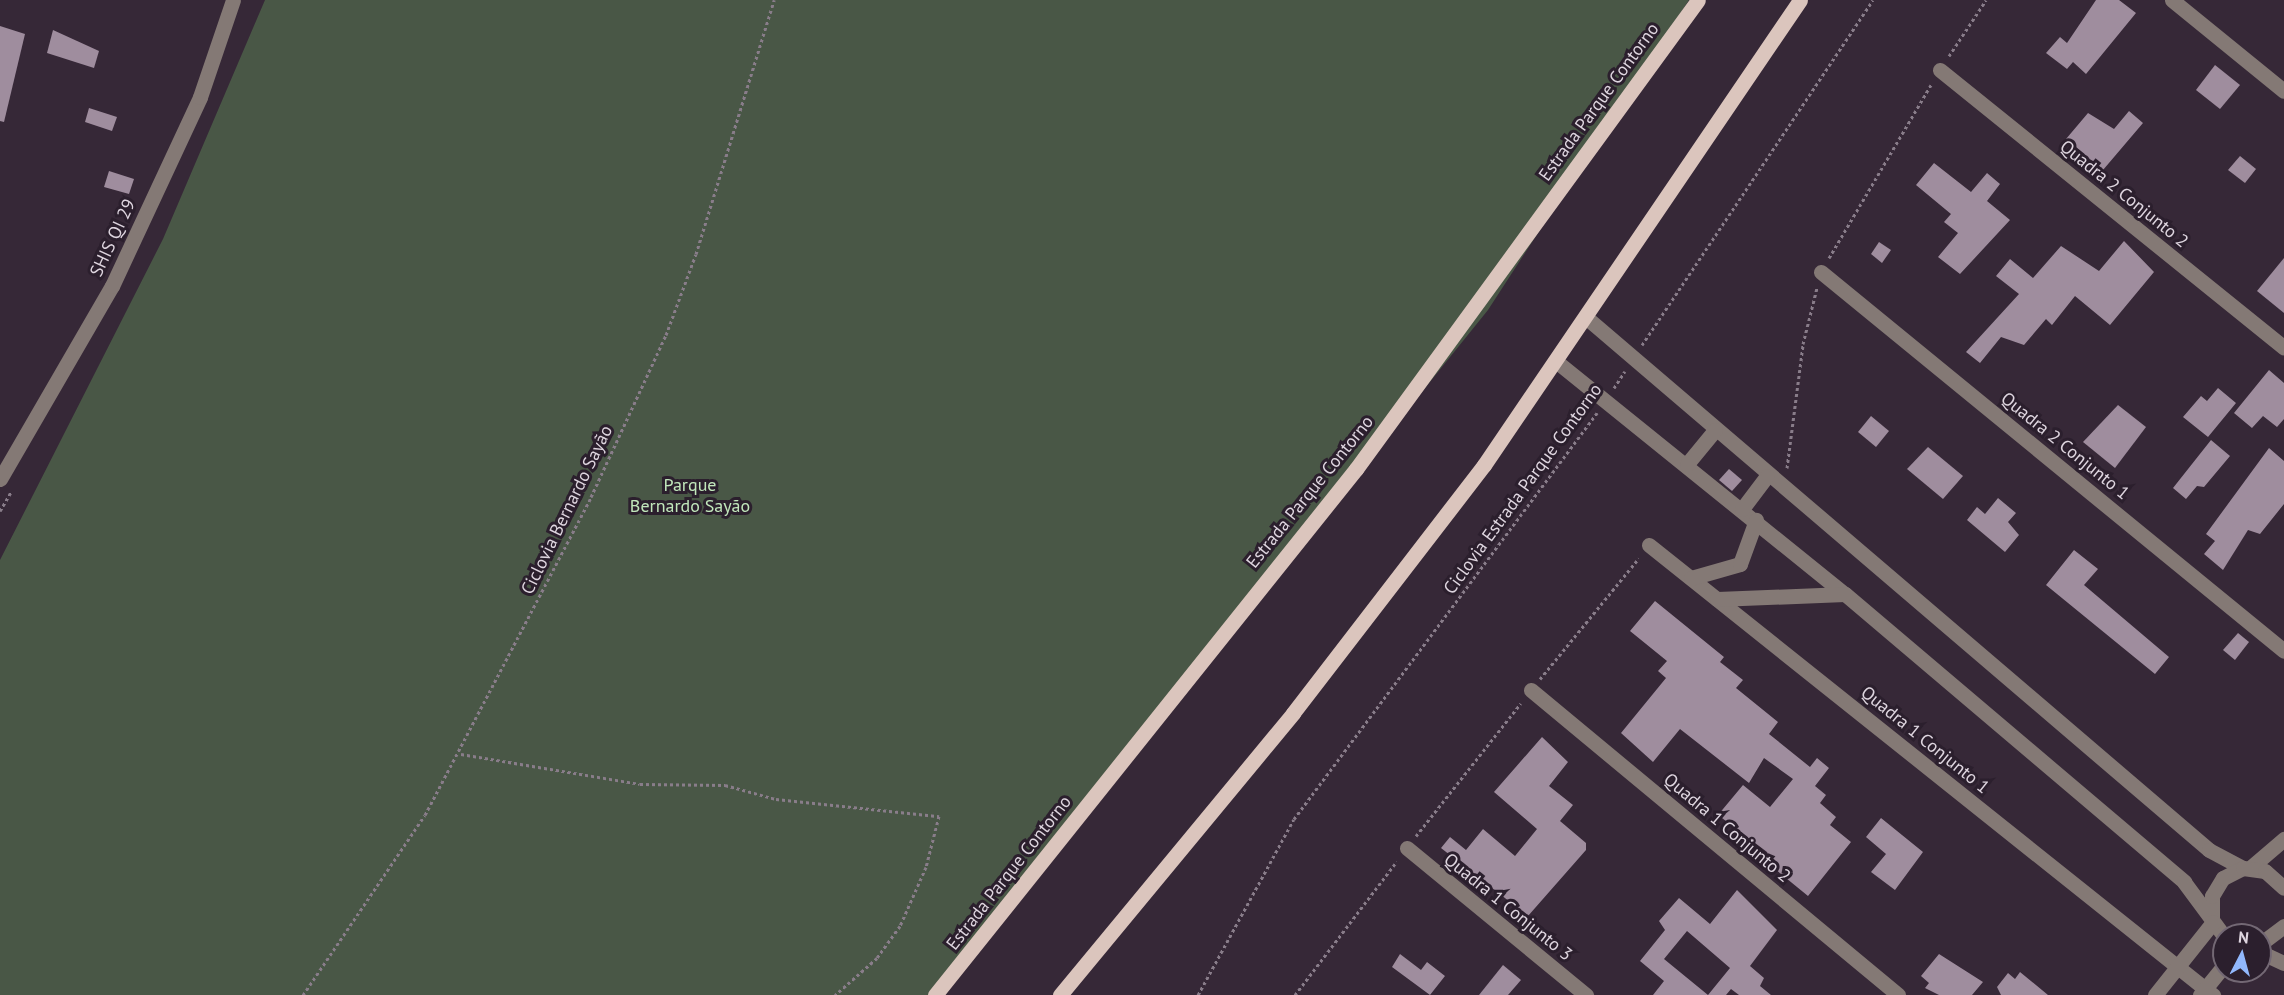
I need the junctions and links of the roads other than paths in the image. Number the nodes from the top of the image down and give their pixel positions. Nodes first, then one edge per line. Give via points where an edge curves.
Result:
1 (233, 0) edge
2 (1698, 0) edge
3 (1800, 0) edge
4 (2172, 0) edge
5 (1940, 70) road end
6 (2284, 91) edge
7 (1821, 272) road end
8 (1588, 319) junction
9 (2284, 348) edge
10 (1557, 362) junction
11 (1715, 430) junction
12 (1687, 465) junction
13 (1767, 476) junction
14 (0, 479) edge
15 (1742, 509) junction
16 (1756, 520) junction
17 (1649, 545) road end
18 (1691, 578) junction
19 (1845, 594) junction
20 (1717, 599) junction
21 (2284, 651) edge
22 (1531, 690) road end
23 (2284, 839) edge
24 (1407, 848) road end
25 (2247, 868) junction
26 (2284, 888) edge
27 (2213, 920) junction
28 (2215, 923) edge
29 (2177, 966) junction
30 (2206, 993) edge
31 (935, 995) edge
32 (1060, 995) edge
33 (1586, 995) edge
34 (1898, 995) edge
35 (2155, 995) edge

1 - 14 street, SHIS QI 29 via 200,97 112,286
2 - 31 main road, Estrada Parque Contorno via 1356,469
3 - 8 main road
4 - 6 street
5 - 9 street, Quadra 2 Conjunto 2
7 - 21 street, Quadra 2 Conjunto 1
8 - 10 main road
8 - 11 street
10 - 12 street
10 - 32 main road via 1293,713
11 - 12 street
11 - 13 street
12 - 15 street
13 - 15 street
13 - 25 street via 2209,850
15 - 16 street
16 - 18 street via 1740,564
16 - 19 street
17 - 18 street, Quadra 1 Conjunto 1
18 - 20 street, Quadra 1 Conjunto 1
19 - 20 street
19 - 27 street via 2184,882
20 - 29 street, Quadra 1 Conjunto 1
22 - 34 street, Quadra 1 Conjunto 2
23 - 25 street
24 - 33 street, Quadra 1 Conjunto 3
25 - 26 street via 2265,871
25 - 27 street via 2218,887
27 - 28 street
27 - 29 street
29 - 30 street, Quadra 1 Conjunto 1
29 - 35 street

